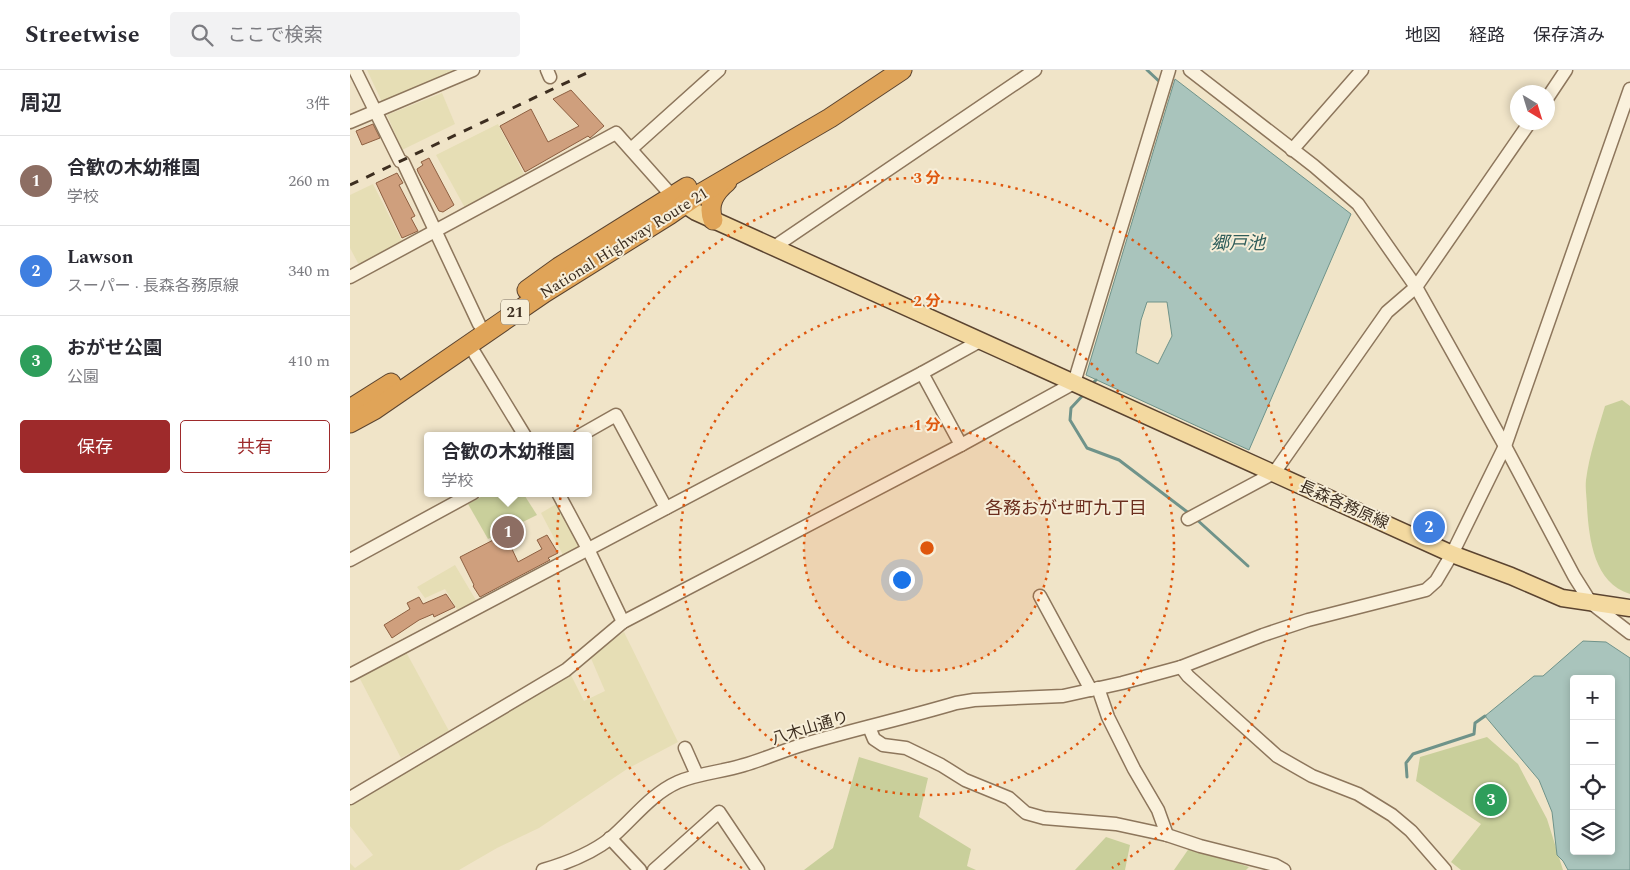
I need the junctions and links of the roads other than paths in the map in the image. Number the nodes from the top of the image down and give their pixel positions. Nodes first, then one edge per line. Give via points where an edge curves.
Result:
1 (355, 70) edge
2 (474, 70) edge
3 (719, 70) edge
4 (882, 70) edge
5 (902, 70) edge
6 (1035, 70) edge
7 (1190, 70) edge
8 (1362, 70) edge
9 (1566, 70) edge
10 (1168, 74) edge
11 (1555, 86) edge
12 (1630, 89) edge
13 (375, 111) junction
14 (350, 122) edge
15 (1524, 130) edge
16 (632, 149) junction
17 (1292, 150) junction
18 (745, 167) junction
19 (678, 201) junction
20 (714, 220) junction
21 (436, 230) junction
22 (774, 247) junction
23 (350, 277) edge
24 (1416, 287) junction
25 (479, 324) junction
26 (980, 341) junction
27 (469, 344) junction
28 (922, 373) junction
29 (1083, 387) junction
30 (350, 409) edge
31 (350, 423) edge
32 (523, 432) edge
33 (586, 432) edge
34 (961, 445) junction
35 (1505, 446) junction
36 (1274, 473) junction
37 (466, 497) edge
38 (560, 497) edge
39 (666, 508) junction
40 (1193, 516) dead end
41 (588, 549) junction
42 (1452, 554) junction
43 (350, 560) edge
44 (1040, 596) dead end
45 (1591, 603) junction
46 (1630, 608) edge
47 (623, 622) junction
48 (1630, 633) edge
49 (1181, 667) junction
50 (350, 675) edge
51 (1094, 689) junction
52 (869, 727) junction
53 (685, 748) dead end
54 (697, 775) junction
55 (350, 798) edge
56 (1167, 835) junction
57 (610, 838) junction
58 (543, 870) edge
59 (640, 870) edge
60 (654, 870) edge
61 (758, 870) edge
62 (1284, 870) edge
63 (1445, 870) edge

1 - 13 street
2 - 13 street
3 - 16 street
4 - 19 highway, National Highway Route 21 / 21 via 841,98 728,163
5 - 18 highway, National Highway Route 21 / 21 via 830,118
6 - 22 street
7 - 17 street
8 - 17 street
9 - 11 street
10 - 29 street
12 - 35 street
13 - 14 street
13 - 21 street
15 - 24 street
16 - 19 street
16 - 21 street via 616,133
17 - 24 street via 1358,204
18 - 19 highway, National Highway Route 21 / 21
18 - 20 highway via 719,189 712,200
19 - 20 main road, 長森各務原線
19 - 25 highway, National Highway Route 21 / 21 via 559,267
19 - 27 highway, National Highway Route 21 / 21
20 - 22 main road, 長森各務原線
21 - 23 street
21 - 25 street
22 - 26 main road, 長森各務原線
24 - 35 street
24 - 36 street via 1387,312
25 - 30 highway, National Highway Route 21 / 21
26 - 28 street
26 - 29 main road, 長森各務原線
27 - 31 highway, National Highway Route 21 / 21
27 - 32 street
28 - 34 street
28 - 39 street
29 - 34 street
29 - 36 main road, 長森各務原線
33 - 39 street via 616,416
34 - 47 street
35 - 42 street
35 - 45 street
36 - 40 street
36 - 42 main road, 長森各務原線
37 - 43 street
38 - 41 street
39 - 41 street
41 - 47 street
41 - 50 street
42 - 45 main road, 長森各務原線 via 1562,598
42 - 49 street via 1436,581 1426,590 1320,616
44 - 51 street
45 - 46 main road, 長森各務原線
45 - 48 street
47 - 55 street via 566,670
49 - 51 street
49 - 63 street via 1277,756 1312,776 1358,794 1392,815
51 - 52 street, 八木山通り via 1063,696 956,703
51 - 56 street via 1158,810
52 - 54 street, 八木山通り via 720,772
52 - 56 street via 874,738 883,745 915,752 965,780 1008,798 1026,813 1044,818 1116,824
53 - 54 street
54 - 57 street, 八木山通り via 657,794
56 - 62 street
57 - 58 street, 八木山通り via 564,864
57 - 59 street
60 - 61 street via 719,812

